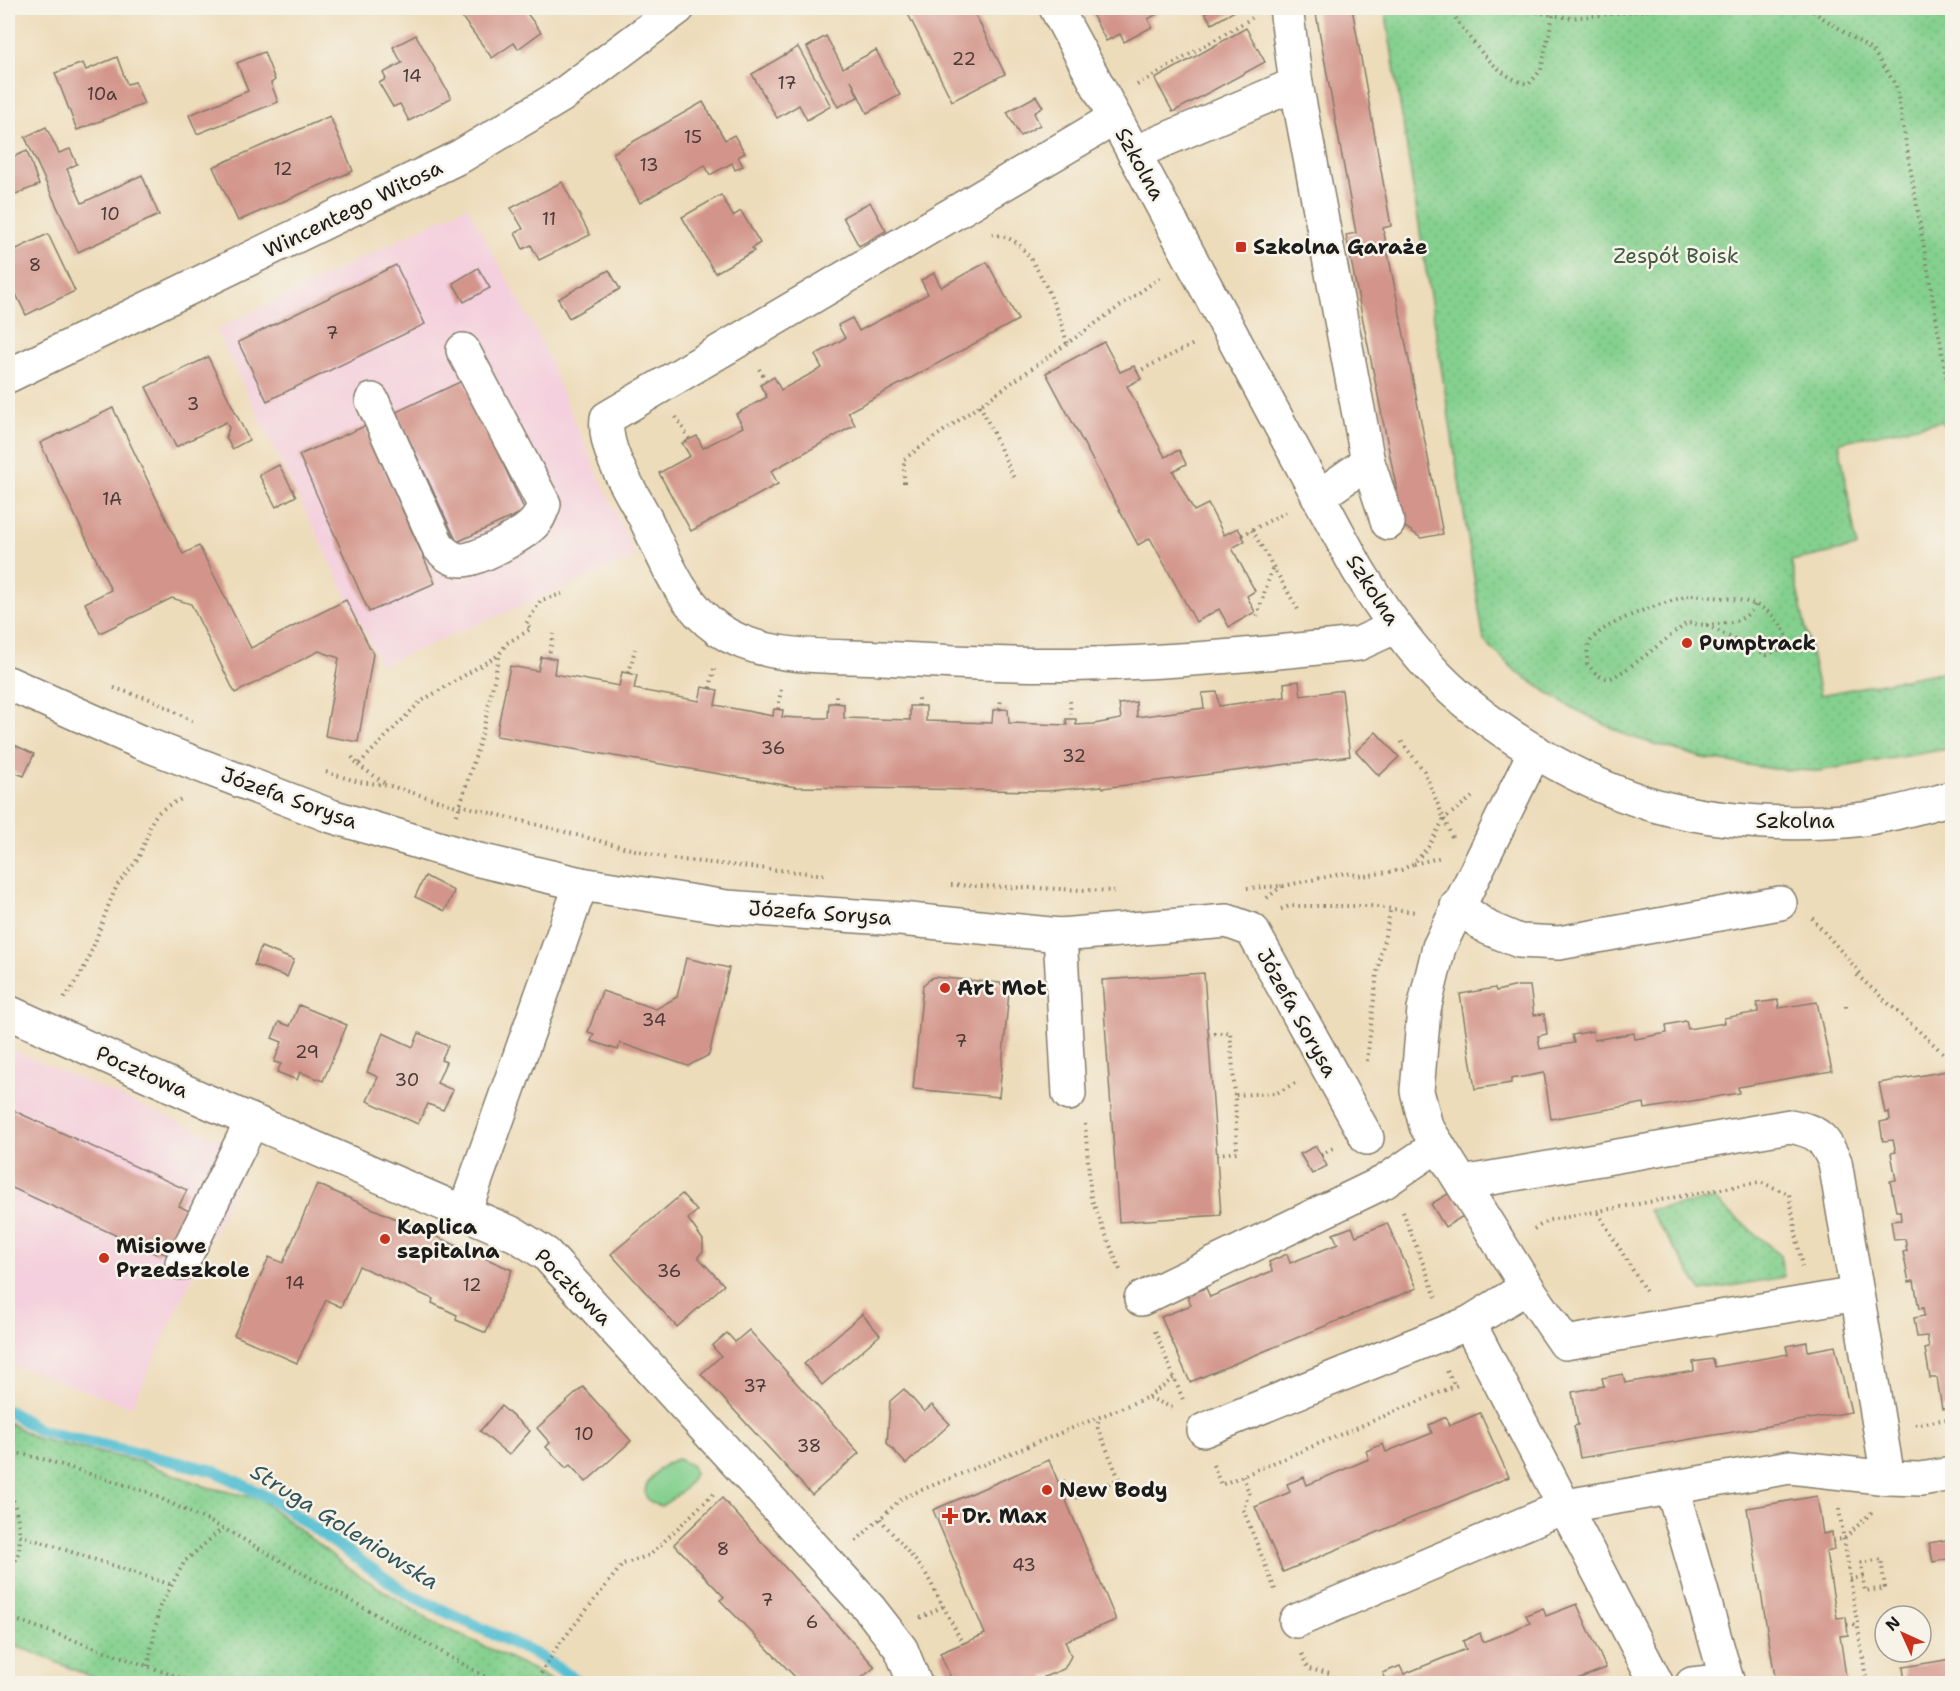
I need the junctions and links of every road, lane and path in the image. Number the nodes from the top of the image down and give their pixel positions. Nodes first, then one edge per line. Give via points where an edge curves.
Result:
1 (678, 8) edge
2 (1056, 8) edge
3 (1449, 8) edge
4 (1513, 8) edge
5 (1552, 8) edge
6 (1669, 8) edge
7 (1808, 8) edge
8 (1271, 11) edge
9 (1553, 15) junction
10 (1296, 84) junction
11 (1122, 104) junction
12 (1134, 153) junction
13 (984, 233) dead end
14 (1161, 277) dead end
15 (1196, 343) dead end
16 (1067, 344) junction
17 (463, 351) dead end
18 (1137, 372) dead end
19 (8, 376) edge
20 (372, 400) dead end
21 (980, 405) junction
22 (1953, 410) edge
23 (1368, 462) junction
24 (1014, 480) dead end
25 (903, 483) dead end
26 (1318, 497) junction
27 (1286, 511) dead end
28 (1388, 523) dead end
29 (1252, 530) junction
30 (1242, 535) dead end
31 (1273, 566) junction
32 (562, 594) dead end
33 (1756, 603) junction
34 (1249, 620) dead end
35 (1706, 625) junction
36 (1395, 627) junction
37 (554, 634) dead end
38 (1319, 648) junction
39 (635, 649) dead end
40 (500, 653) junction
41 (548, 658) dead end
42 (715, 665) dead end
43 (629, 673) dead end
44 (8, 683) edge
45 (710, 688) dead end
46 (786, 689) dead end
47 (1076, 697) dead end
48 (778, 709) dead end
49 (1071, 718) dead end
50 (1401, 741) dead end
51 (1535, 751) junction
52 (352, 757) dead end
53 (358, 765) junction
54 (315, 769) dead end
55 (230, 777) junction
56 (387, 785) junction
57 (1953, 798) edge
58 (460, 806) junction
59 (449, 851) junction
60 (1452, 853) dead end
61 (1413, 864) junction
62 (834, 875) dead end
63 (581, 884) junction
64 (949, 885) dead end
65 (1242, 889) dead end
66 (1124, 892) dead end
67 (1391, 907) junction
68 (1795, 909) joint
69 (1272, 911) dead end
70 (1453, 915) junction
71 (1060, 935) junction
72 (59, 1003) dead end
73 (11, 1024) edge
74 (1208, 1034) dead end
75 (1953, 1061) edge
76 (1069, 1094) joint
77 (1259, 1094) dead end
78 (1235, 1095) junction
79 (1342, 1095) junction
80 (252, 1121) junction
81 (1367, 1138) dead end
82 (1438, 1145) junction
83 (1216, 1154) dead end
84 (1390, 1177) junction
85 (1462, 1183) junction
86 (464, 1213) junction
87 (1598, 1213) junction
88 (1503, 1248) junction
89 (182, 1263) dead end
90 (1527, 1287) junction
91 (1857, 1294) junction
92 (1141, 1299) junction
93 (1808, 1302) junction
94 (1460, 1327) junction
95 (1653, 1329) junction
96 (1493, 1370) junction
97 (1175, 1377) junction
98 (1149, 1397) junction
99 (1190, 1416) junction
100 (1098, 1418) junction
101 (1953, 1418) edge
102 (1880, 1430) junction
103 (8, 1451) edge
104 (1212, 1464) dead end
105 (1953, 1474) edge
106 (8, 1483) edge
107 (1059, 1484) dead end
108 (719, 1488) dead end
109 (1672, 1488) junction
110 (1884, 1491) junction
111 (13, 1503) junction
112 (8, 1505) edge
113 (1566, 1506) junction
114 (1840, 1518) dead end
115 (880, 1520) junction
116 (223, 1528) junction
117 (20, 1535) junction
118 (1844, 1539) junction
119 (1833, 1540) dead end
120 (856, 1542) dead end
121 (8, 1572) edge
122 (1863, 1577) junction
123 (1850, 1579) junction
124 (172, 1585) junction
125 (944, 1606) junction
126 (8, 1617) edge
127 (914, 1621) dead end
128 (1296, 1621) dead end
129 (1858, 1624) junction
130 (1847, 1625) dead end
131 (963, 1644) dead end
132 (148, 1666) junction
133 (1728, 1682) edge
134 (198, 1683) edge
135 (498, 1683) edge
136 (535, 1683) edge
137 (915, 1683) edge
138 (1657, 1683) edge
139 (1692, 1683) edge
140 (1867, 1683) edge

1 - 19 street, Wincentego Witosa via 561,96 461,156
2 - 11 street, Szkolna
3 - 9 path via 1470,40 1512,80 1529,84 1541,70
4 - 9 path
5 - 9 path
6 - 9 path via 1571,18
7 - 22 path via 1873,51 1896,85
8 - 10 street
8 - 11 path
10 - 12 street
10 - 23 street
11 - 12 street, Szkolna
11 - 38 street via 616,411 607,418 606,429 617,464 675,581 695,611 741,642 775,652 1090,664
12 - 26 street, Szkolna
13 - 16 path via 1012,240 1026,253
14 - 16 path
15 - 18 path
16 - 21 path
17 - 20 street via 544,504 538,520 526,531 474,558 460,560 447,556 438,546
21 - 24 path
21 - 25 path via 904,459
23 - 26 street
23 - 28 street
26 - 36 street, Szkolna
27 - 29 path
29 - 30 path
29 - 31 path
31 - 34 path via 1259,615
31 - 38 path
32 - 40 path via 541,600 526,624 531,629 507,643
33 - 35 path via 1750,614 1735,622
33 - 35 path via 1773,614 1787,637 1778,650 1767,655
33 - 35 path via 1692,595 1647,607 1604,629 1589,643 1587,663 1596,675 1607,679 1620,676 1687,623
36 - 38 street via 1358,644
36 - 51 street, Szkolna via 1462,699
37 - 41 path
39 - 43 path
40 - 53 path via 420,702
40 - 58 path via 483,731
42 - 45 path
44 - 55 street, Józefa Sorysa
46 - 48 path via 781,688
47 - 49 path via 1069,698
50 - 61 path via 1424,771 1444,819 1435,838
51 - 57 street, Szkolna via 1597,783 1668,809 1723,819 1781,823 1848,821
51 - 70 street
52 - 53 path
53 - 56 path
54 - 56 path via 359,782
55 - 59 street, Józefa Sorysa via 331,816
55 - 72 path via 169,803 154,815 139,855 116,887 81,977
56 - 58 path
58 - 59 path
58 - 62 path via 665,858
59 - 63 street, Józefa Sorysa
60 - 61 path
61 - 65 path via 1390,873 1345,873 1283,886
63 - 71 street, Józefa Sorysa via 727,907
63 - 86 street
64 - 66 path
67 - 69 path via 1290,906
67 - 70 path
67 - 79 path via 1374,991 1367,1075
68 - 70 street via 1559,943 1519,941
68 - 75 path
70 - 82 street via 1439,947 1424,1009 1417,1090 1426,1126
71 - 76 street
71 - 79 street, Józefa Sorysa via 1227,921 1252,930
73 - 80 street, Pocztowa
74 - 78 path via 1230,1032
76 - 92 path via 1083,1098 1091,1198 1130,1295 1134,1301
77 - 78 path
78 - 83 path via 1238,1152
79 - 81 street, Józefa Sorysa
80 - 86 street, Pocztowa
80 - 89 street
82 - 84 street
82 - 85 street
84 - 92 street
84 - 94 path via 1424,1270
85 - 88 street
85 - 91 street via 1790,1126 1813,1131 1826,1143 1835,1162
86 - 137 street, Pocztowa via 516,1235 546,1254 870,1610 901,1649
87 - 88 path via 1549,1220
87 - 93 path via 1760,1182 1789,1194
87 - 95 path via 1650,1298
88 - 90 street
90 - 94 street
90 - 95 street via 1565,1343
91 - 93 street
91 - 102 street
92 - 97 path
93 - 95 street
94 - 96 street
94 - 99 street
96 - 104 path via 1221,1485
96 - 113 street
97 - 98 path
97 - 99 path
98 - 99 path
98 - 100 path
100 - 107 path via 1098,1428 1119,1479 1073,1499 1066,1481
100 - 115 path via 902,1498
101 - 102 path
102 - 110 street
103 - 116 path via 147,1492
105 - 110 street
106 - 111 path
108 - 136 path via 650,1555 623,1564 557,1647
109 - 110 street via 1790,1467
109 - 113 street
109 - 133 street
110 - 118 path
111 - 112 path
111 - 117 path
113 - 128 street
113 - 138 street
114 - 118 path
115 - 120 path
115 - 125 path via 925,1572
116 - 124 path via 185,1561
116 - 135 path
117 - 121 path via 15,1565
117 - 124 path
118 - 119 path
118 - 123 path
122 - 122 path via 1865,1591 1885,1588 1881,1559 1861,1563
122 - 123 path
123 - 129 path
124 - 132 path via 159,1608
125 - 127 path
125 - 131 path
126 - 132 path
129 - 130 path
129 - 140 path
132 - 134 path
133 - 139 street

